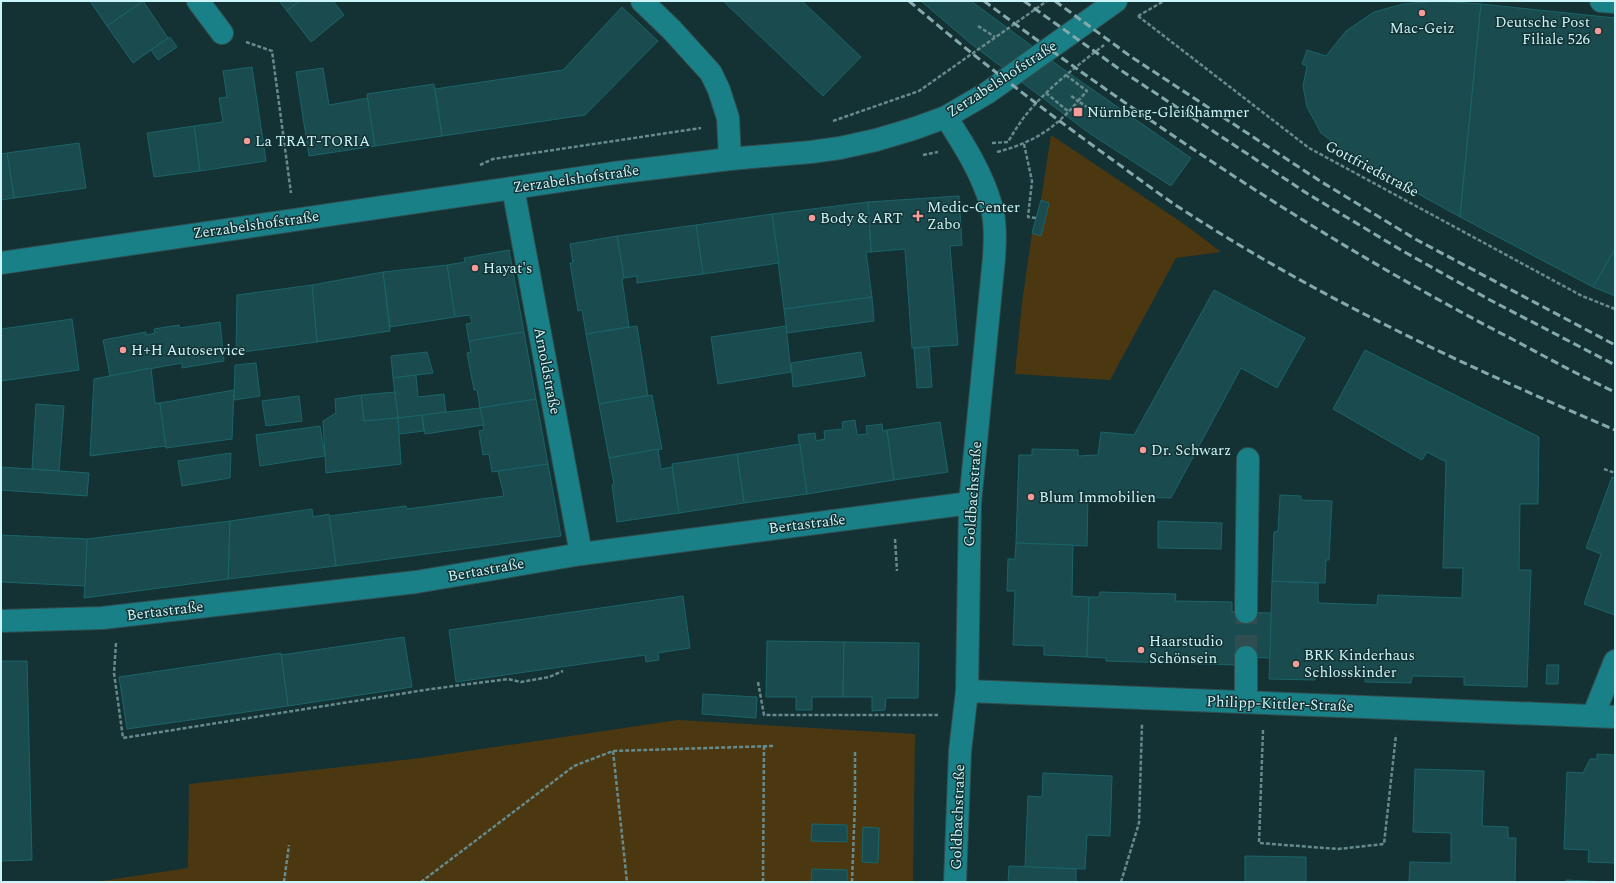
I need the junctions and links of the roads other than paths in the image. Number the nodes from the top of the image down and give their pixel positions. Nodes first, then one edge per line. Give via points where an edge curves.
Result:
1 (198, 1) edge
2 (642, 1) edge
3 (1116, 1) edge
4 (1601, 1) edge
5 (1615, 2) edge
6 (222, 33) road end
7 (946, 117) junction
8 (730, 159) junction
9 (514, 188) junction
10 (1, 263) edge
11 (1248, 459) dead end
12 (970, 503) junction
13 (581, 554) junction
14 (1246, 612) tunnel mouth
15 (1, 621) edge
16 (1246, 657) tunnel mouth
17 (1615, 661) edge
18 (966, 691) junction
19 (1255, 703) junction
20 (1593, 716) junction
21 (1615, 717) edge
22 (955, 882) edge

1 - 6 street
2 - 8 street via 711,73 728,118
3 - 7 street, Zerzabelshofstraße via 986,93
4 - 5 street
7 - 8 street, Zerzabelshofstraße via 876,140 840,148
7 - 12 street, Goldbachstraße via 971,157 983,183 992,206 995,232 994,266
8 - 9 street, Zerzabelshofstraße
9 - 10 street, Zerzabelshofstraße
9 - 13 street, Arnoldstraße
11 - 14 street
12 - 13 street, Bertastraße
12 - 18 street, Goldbachstraße
13 - 15 street, Bertastraße via 416,582 102,618
16 - 19 street
17 - 20 street
18 - 19 street, Philipp-Kittler-Straße
18 - 22 street, Goldbachstraße via 960,751
19 - 20 street, Philipp-Kittler-Straße
20 - 21 street, Philipp-Kittler-Straße

